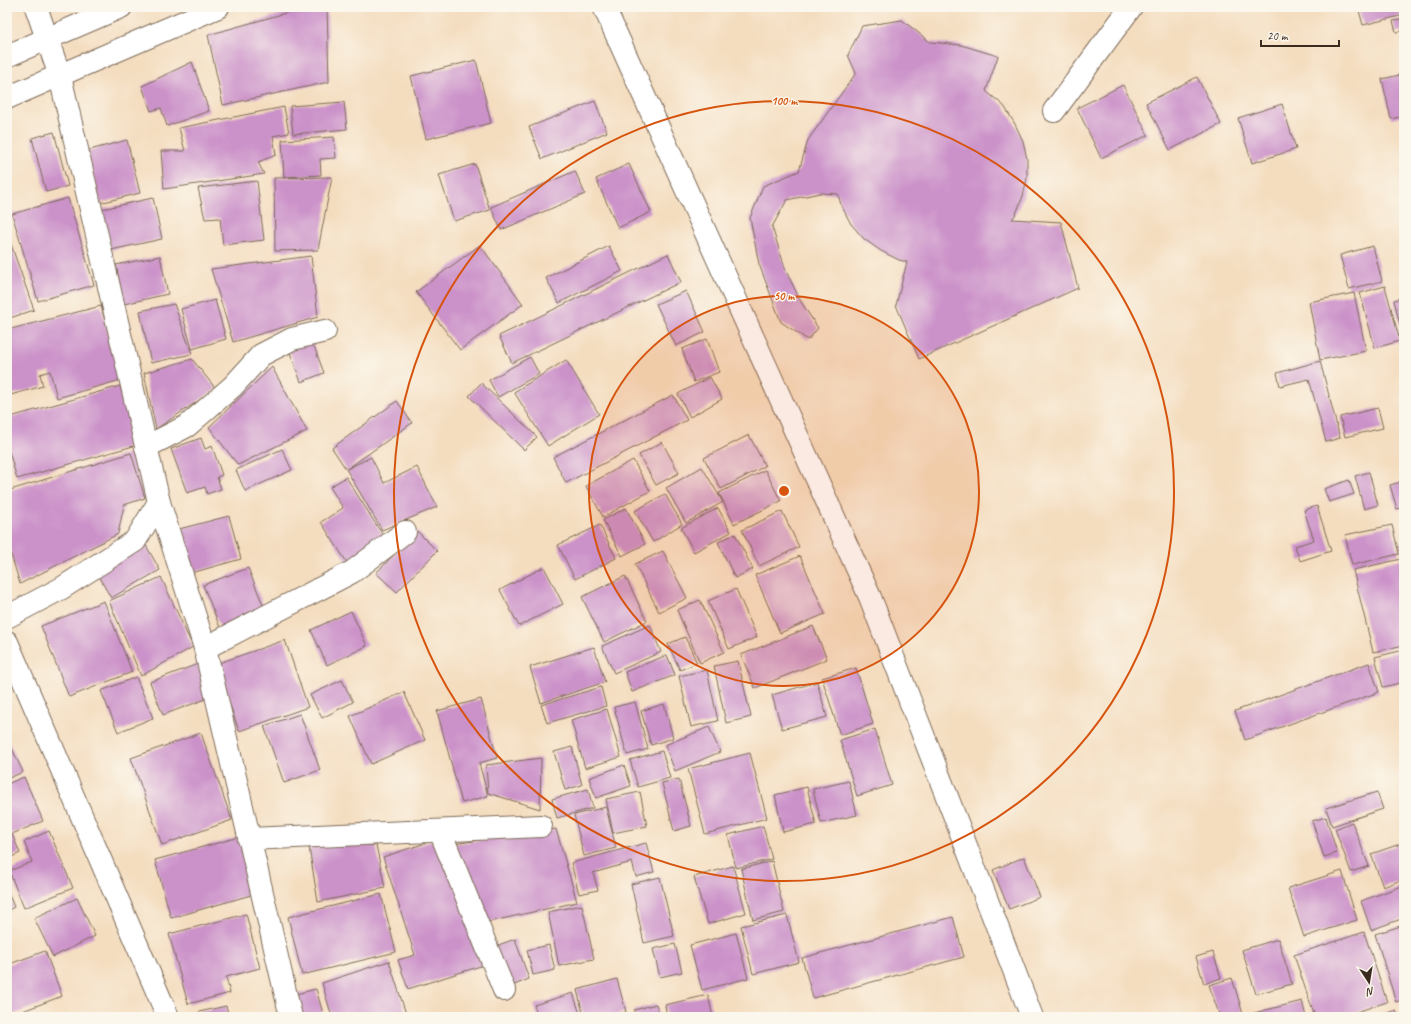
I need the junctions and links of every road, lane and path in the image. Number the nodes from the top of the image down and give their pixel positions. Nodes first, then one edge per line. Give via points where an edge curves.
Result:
1 (36, 7) edge
2 (121, 7) edge
3 (218, 7) edge
4 (604, 7) edge
5 (1131, 7) edge
6 (47, 40) junction
7 (7, 56) edge
8 (60, 76) junction
9 (7, 98) edge
10 (1054, 111) dead end
11 (325, 331) dead end
12 (146, 447) junction
13 (159, 502) junction
14 (405, 532) dead end
15 (7, 617) edge
16 (7, 642) edge
17 (205, 648) junction
18 (541, 826) dead end
19 (440, 831) junction
20 (249, 839) junction
21 (504, 990) dead end
22 (168, 1017) edge
23 (291, 1017) edge
24 (1032, 1017) edge

1 - 6 main road
2 - 6 main road
3 - 8 main road
4 - 24 main road via 870,597
5 - 10 main road
6 - 7 main road
6 - 8 main road
8 - 9 main road
8 - 12 main road
11 - 12 main road via 292,339 261,355 233,386 187,426
12 - 13 main road
13 - 15 main road via 135,541 62,588
13 - 17 main road
14 - 17 main road via 352,572
16 - 22 main road
17 - 20 main road
18 - 19 main road
19 - 20 main road
19 - 21 main road
20 - 23 main road

